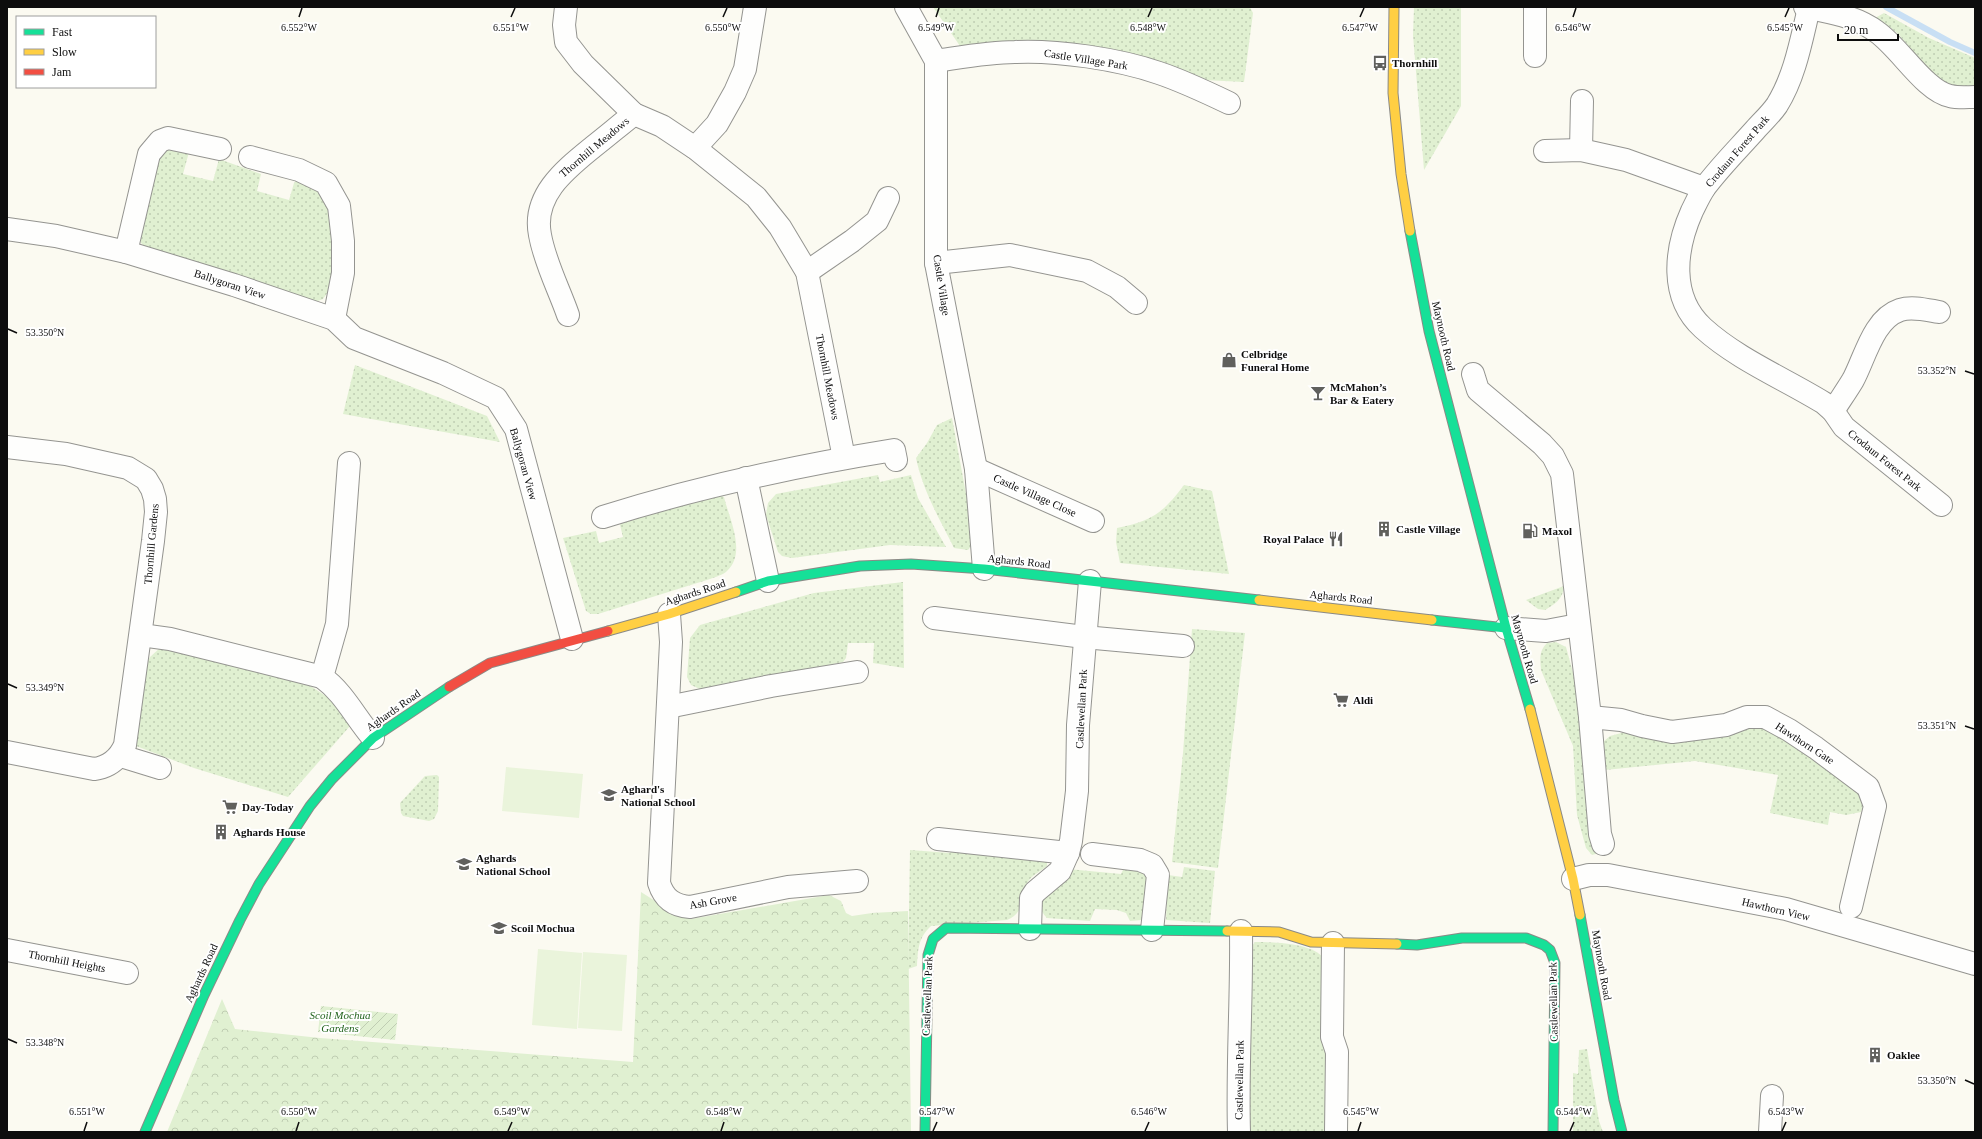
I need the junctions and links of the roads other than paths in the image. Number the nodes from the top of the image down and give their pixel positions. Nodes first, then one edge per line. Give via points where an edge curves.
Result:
1 (566, 7) edge
2 (755, 7) edge
3 (906, 7) edge
4 (1394, 7) edge
5 (1535, 7) edge
6 (1807, 7) edge
7 (1535, 56) dead end
8 (936, 61) junction
9 (1975, 97) edge
10 (1582, 101) dead end
11 (1229, 103) dead end
12 (634, 114) junction
13 (695, 148) junction
14 (220, 149) dead end
15 (1581, 150) junction
16 (1545, 151) dead end
17 (250, 156) dead end
18 (1704, 188) junction
19 (888, 198) dead end
20 (7, 229) edge
21 (126, 252) junction
22 (936, 262) junction
23 (807, 272) junction
24 (1136, 303) dead end
25 (1939, 312) dead end
26 (568, 315) dead end
27 (334, 319) junction
28 (1473, 374) dead end
29 (1833, 411) junction
30 (7, 447) edge
31 (844, 458) junction
32 (896, 460) dead end
33 (349, 464) dead end
34 (976, 469) junction
35 (746, 478) junction
36 (1941, 505) dead end
37 (603, 517) dead end
38 (1093, 521) dead end
39 (984, 569) junction
40 (768, 581) junction
41 (1090, 581) junction
42 (669, 614) junction
43 (934, 618) dead end
44 (1578, 625) junction
45 (1506, 628) junction
46 (141, 635) junction
47 (1084, 637) junction
48 (572, 639) junction
49 (1183, 646) dead end
50 (857, 672) dead end
51 (322, 677) junction
52 (668, 707) junction
53 (1590, 717) junction
54 (373, 738) junction
55 (7, 752) edge
56 (121, 756) junction
57 (160, 768) dead end
58 (938, 838) dead end
59 (1603, 844) dead end
60 (1068, 853) junction
61 (1092, 854) dead end
62 (1574, 879) junction
63 (857, 881) dead end
64 (1851, 907) dead end
65 (1030, 929) junction
66 (1152, 930) junction
67 (1241, 931) junction
68 (1332, 943) junction
69 (7, 950) edge
70 (1975, 964) edge
71 (126, 973) dead end
72 (1772, 1096) dead end
73 (145, 1132) edge
74 (925, 1132) edge
75 (1239, 1132) edge
76 (1336, 1132) edge
77 (1553, 1132) edge
78 (1622, 1132) edge
79 (1770, 1132) edge

1 - 12 street, Thornhill Meadows via 564,35 570,49
2 - 13 street via 745,69 717,124
3 - 8 street, Castle Village
4 - 45 street, Maynooth Road via 1393,93 1401,174 1417,273 1429,331
5 - 7 street
6 - 9 street, Crodaun Forest Park via 1847,16 1879,32 1935,90 1951,96
6 - 18 street, Crodaun Forest Park via 1794,69 1776,106
8 - 11 street, Castle Village Park via 1016,52 1084,58 1158,72
8 - 22 street, Castle Village
10 - 15 street
12 - 13 street, Thornhill Meadows via 662,126
12 - 26 street, Thornhill Meadows via 558,177 542,202 539,234
13 - 23 street, Thornhill Meadows via 756,197 780,227
14 - 21 street via 168,138 160,141 149,154
15 - 16 street
15 - 18 street via 1626,160
17 - 27 street via 299,170 326,183 339,206 344,241 343,273
18 - 29 street, Crodaun Forest Park via 1688,220 1679,252 1678,278 1688,311 1702,328 1726,346 1813,396
19 - 23 street via 877,221
20 - 21 street, Ballygoran View via 56,236
21 - 27 street, Ballygoran View
22 - 24 street via 1018,256 1087,271 1117,287
22 - 34 street, Castle Village
23 - 31 street, Thornhill Meadows
25 - 29 street via 1909,308 1899,310 1888,317 1875,334
27 - 48 street, Ballygoran View via 354,338 443,373 496,398 516,429
28 - 44 street via 1478,390 1542,444 1562,474
29 - 36 street, Crodaun Forest Park via 1844,426
30 - 46 street, Thornhill Gardens via 66,454 128,468 146,479 155,500 156,512
31 - 32 street via 894,450
31 - 35 street
33 - 51 street via 337,624
34 - 38 street, Castle Village Close
34 - 39 street, Castle Village
35 - 37 street
35 - 40 street
39 - 40 street, Aghards Road via 911,564 860,566
39 - 41 street, Aghards Road
40 - 42 street, Aghards Road
41 - 45 street, Aghards Road
41 - 47 street, Castlewellan Park
42 - 48 street, Aghards Road
42 - 52 street, Ash Grove via 671,642
43 - 47 street
44 - 45 street via 1546,631
44 - 53 street
45 - 62 street, Maynooth Road via 1527,696
46 - 51 street via 170,639
46 - 56 street, Thornhill Gardens via 125,745
47 - 49 street
47 - 60 street, Castlewellan Park via 1077,784
48 - 54 street, Aghards Road via 490,663
50 - 52 street
51 - 54 street via 339,692
52 - 63 street, Ash Grove via 659,882 662,892 668,899 677,905 690,906 788,887
53 - 59 street
53 - 64 street, Hawthorn Gate via 1621,720 1672,732 1726,725 1747,717 1765,717 1816,748 1868,788 1874,806
54 - 73 street, Aghards Road via 310,806 259,884 211,980
55 - 56 street via 94,769 103,768
56 - 57 street
58 - 60 street
60 - 65 street, Castlewellan Park via 1060,871 1031,898
61 - 66 street via 1133,858 1152,865 1158,876
62 - 70 street, Hawthorn View via 1589,875 1608,876 1786,909
62 - 78 street, Maynooth Road
65 - 66 street, Castlewellan Park
65 - 74 street, Castlewellan Park via 946,928 935,935 930,944
66 - 67 street, Castlewellan Park
67 - 68 street, Castlewellan Park via 1278,932 1311,942
67 - 75 street, Castlewellan Park via 1242,1001 1237,1071
68 - 76 street via 1332,1037 1337,1052
68 - 77 street, Castlewellan Park via 1417,945 1462,938 1526,938 1550,950 1555,963
69 - 71 street, Thornhill Heights
72 - 79 street

